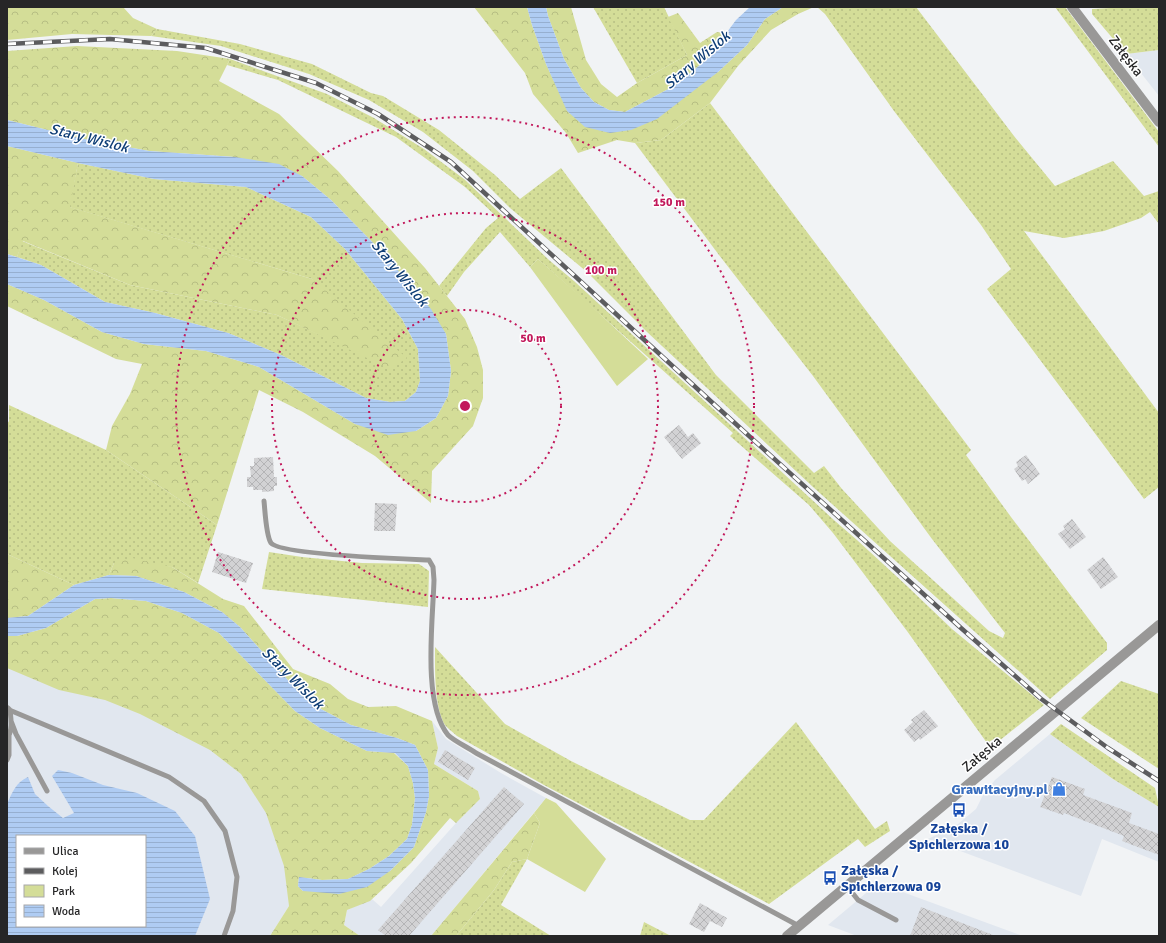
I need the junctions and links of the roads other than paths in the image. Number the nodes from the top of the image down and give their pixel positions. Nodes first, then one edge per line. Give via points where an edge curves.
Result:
1 (1072, 7) edge
2 (1159, 122) edge
3 (264, 501) dead end
4 (1159, 625) edge
5 (8, 709) edge
6 (11, 721) junction
7 (8, 737) edge
8 (7, 760) edge
9 (47, 791) dead end
10 (847, 886) junction
11 (896, 920) dead end
12 (799, 926) junction
13 (224, 936) edge
14 (787, 936) edge

1 - 2 street, Załęska
3 - 12 lane via 266,524 272,544 318,553 429,560 433,567 434,580 432,686 439,721 449,736 476,753
4 - 10 street, Załęska
5 - 6 lane
5 - 13 lane via 169,777 204,801 225,832 237,877 233,911
6 - 7 lane
6 - 9 lane
7 - 8 lane
10 - 11 lane via 858,900
10 - 12 street, Załęska
12 - 14 street, Załęska

